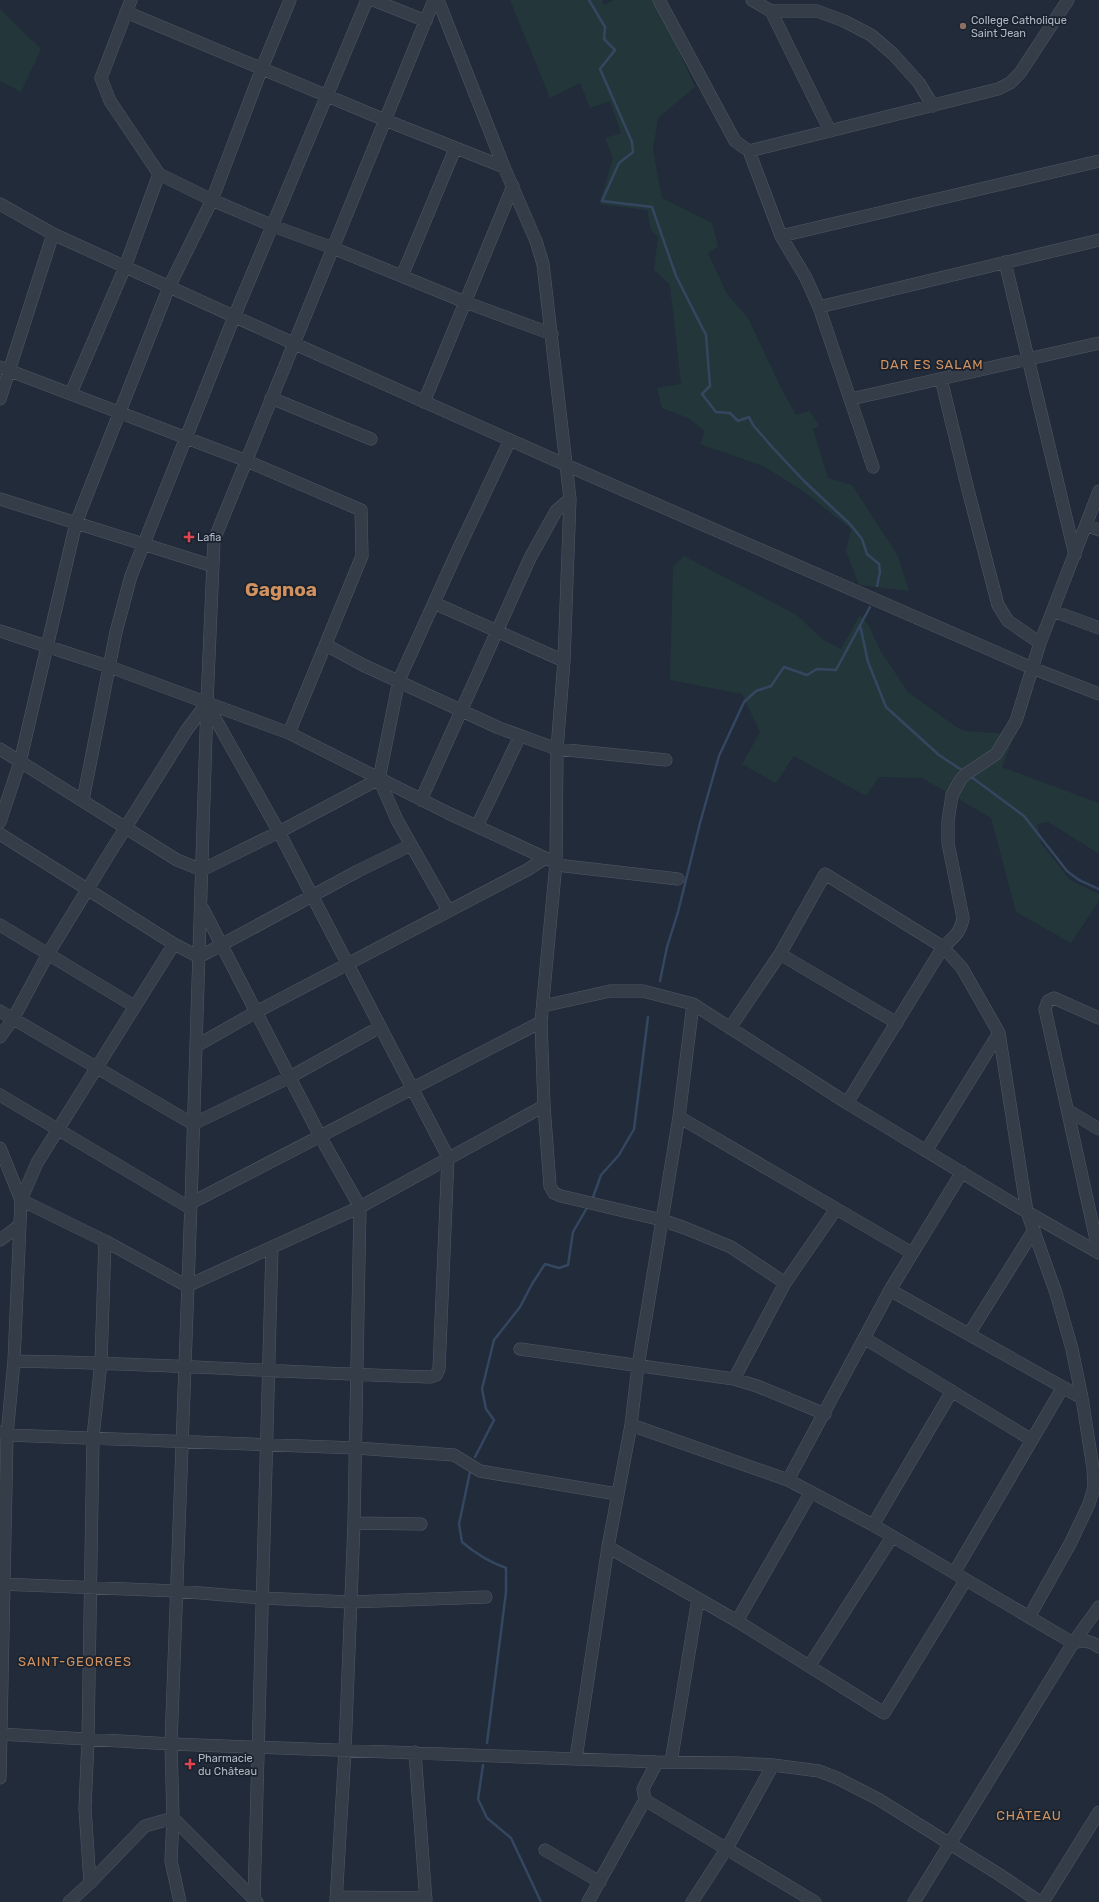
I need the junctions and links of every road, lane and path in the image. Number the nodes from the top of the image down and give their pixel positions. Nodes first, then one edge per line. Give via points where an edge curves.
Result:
1 (131, 0) edge
2 (290, 0) edge
3 (367, 0) edge
4 (373, 0) edge
5 (434, 0) edge
6 (438, 0) edge
7 (659, 0) edge
8 (752, 0) edge
9 (1068, 0) edge
10 (771, 11) junction
11 (126, 12) junction
12 (426, 21) junction
13 (262, 68) junction
14 (327, 95) junction
15 (933, 106) junction
16 (385, 120) junction
17 (830, 131) junction
18 (455, 149) junction
19 (748, 151) junction
20 (1099, 162) edge
21 (504, 167) junction
22 (159, 174) junction
23 (513, 186) junction
24 (212, 200) junction
25 (0, 204) edge
26 (273, 226) junction
27 (53, 234) junction
28 (781, 236) junction
29 (1099, 240) edge
30 (332, 248) junction
31 (1005, 262) junction
32 (125, 267) junction
33 (402, 276) junction
34 (169, 287) junction
35 (465, 302) junction
36 (819, 307) junction
37 (234, 317) junction
38 (552, 334) junction
39 (1099, 343) edge
40 (295, 344) junction
41 (1028, 358) junction
42 (4, 368) edge
43 (941, 379) junction
44 (71, 393) junction
45 (271, 398) junction
46 (0, 399) edge
47 (851, 399) junction
48 (424, 402) junction
49 (119, 412) junction
50 (187, 438) junction
51 (371, 438) dead end
52 (510, 440) junction
53 (247, 461) junction
54 (566, 465) junction
55 (873, 467) dead end
56 (1099, 491) edge
57 (0, 499) edge
58 (570, 499) junction
59 (76, 523) junction
60 (1086, 526) junction
61 (1099, 530) edge
62 (142, 544) junction
63 (1076, 556) junction
64 (213, 566) junction
65 (434, 603) junction
66 (1053, 611) junction
67 (1099, 628) edge
68 (0, 631) edge
69 (498, 632) junction
70 (1040, 643) junction
71 (326, 645) junction
72 (47, 647) junction
73 (564, 661) junction
74 (110, 668) junction
75 (1032, 668) junction
76 (399, 680) junction
77 (1099, 694) edge
78 (207, 703) junction
79 (461, 710) junction
80 (289, 732) junction
81 (520, 736) junction
82 (557, 749) junction
83 (0, 750) edge
84 (666, 760) dead end
85 (20, 762) junction
86 (379, 779) junction
87 (83, 800) junction
88 (421, 800) junction
89 (0, 822) edge
90 (477, 826) junction
91 (126, 827) junction
92 (279, 832) junction
93 (0, 834) edge
94 (412, 844) junction
95 (544, 859) junction
96 (556, 863) junction
97 (202, 870) junction
98 (678, 879) dead end
99 (88, 888) junction
100 (312, 896) junction
101 (201, 905) junction
102 (448, 910) junction
103 (0, 925) edge
104 (174, 944) junction
105 (222, 945) junction
106 (943, 947) junction
107 (48, 954) junction
108 (780, 954) junction
109 (199, 957) junction
110 (347, 964) junction
111 (692, 1004) junction
112 (134, 1006) junction
113 (543, 1006) junction
114 (0, 1011) edge
115 (256, 1012) junction
116 (1099, 1018) edge
117 (13, 1019) junction
118 (541, 1022) junction
119 (897, 1023) junction
120 (380, 1027) junction
121 (730, 1028) junction
122 (999, 1033) junction
123 (0, 1037) edge
124 (196, 1046) junction
125 (97, 1066) junction
126 (290, 1078) junction
127 (412, 1088) junction
128 (0, 1095) edge
129 (847, 1103) junction
130 (544, 1106) junction
131 (1069, 1111) junction
132 (679, 1118) junction
133 (193, 1124) junction
134 (58, 1129) junction
135 (1099, 1129) edge
136 (320, 1136) junction
137 (0, 1148) edge
138 (926, 1151) junction
139 (448, 1157) junction
140 (962, 1172) junction
141 (21, 1200) junction
142 (190, 1205) junction
143 (360, 1206) junction
144 (836, 1209) junction
145 (1027, 1212) junction
146 (662, 1220) junction
147 (20, 1225) junction
148 (1034, 1230) junction
149 (0, 1240) edge
150 (105, 1241) junction
151 (272, 1248) junction
152 (912, 1253) junction
153 (1099, 1253) edge
154 (785, 1283) junction
155 (187, 1286) junction
156 (890, 1290) junction
157 (969, 1334) junction
158 (864, 1338) junction
159 (520, 1349) dead end
160 (14, 1361) junction
161 (101, 1362) junction
162 (638, 1366) junction
163 (184, 1368) junction
164 (268, 1370) junction
165 (358, 1375) junction
166 (734, 1379) junction
167 (1063, 1387) junction
168 (952, 1391) junction
169 (1082, 1398) junction
170 (825, 1414) junction
171 (631, 1425) junction
172 (4, 1434) edge
173 (93, 1437) junction
174 (1032, 1440) junction
175 (182, 1442) junction
176 (266, 1445) junction
177 (356, 1448) junction
178 (788, 1480) junction
179 (811, 1492) junction
180 (617, 1494) junction
181 (354, 1523) junction
182 (421, 1524) dead end
183 (873, 1525) junction
184 (892, 1537) junction
185 (608, 1547) junction
186 (954, 1573) junction
187 (965, 1581) junction
188 (2, 1584) edge
189 (91, 1589) junction
190 (176, 1591) junction
191 (486, 1597) dead end
192 (262, 1598) junction
193 (698, 1599) junction
194 (350, 1602) junction
195 (1099, 1607) edge
196 (1029, 1616) junction
197 (737, 1621) junction
198 (1073, 1643) junction
199 (1099, 1647) edge
200 (810, 1665) junction
201 (0, 1734) edge
202 (88, 1740) junction
203 (170, 1744) junction
204 (258, 1746) junction
205 (345, 1750) junction
206 (415, 1752) junction
207 (576, 1758) junction
208 (657, 1762) junction
209 (671, 1762) junction
210 (773, 1765) junction
211 (0, 1778) edge
212 (645, 1800) junction
213 (1099, 1812) edge
214 (173, 1818) junction
215 (949, 1844) junction
216 (726, 1848) junction
217 (545, 1850) dead end
218 (600, 1882) junction
219 (90, 1884) junction
220 (336, 1899) edge
221 (426, 1900) edge
222 (256, 1901) edge
223 (69, 1902) edge
224 (180, 1902) edge
225 (588, 1902) edge
226 (692, 1902) edge
227 (815, 1902) edge
228 (914, 1902) edge
229 (1040, 1902) edge
230 (1043, 1902) edge

1 - 11 street
2 - 13 street
3 - 14 street
4 - 12 street
5 - 12 street
6 - 21 street
7 - 19 street via 735,140
8 - 10 street
9 - 15 street via 1020,73 1010,83 998,89
10 - 15 street via 817,11 871,35 893,54 919,83
10 - 17 street
11 - 13 street
11 - 22 street via 101,78 110,101
12 - 16 street
13 - 14 street
13 - 24 street
14 - 16 street
14 - 26 street
15 - 17 street
16 - 18 street
16 - 30 street
17 - 19 street
18 - 21 street
18 - 33 street
19 - 28 street
20 - 28 street
21 - 23 street
22 - 24 street
22 - 32 street
23 - 35 street
23 - 38 street via 536,240 543,264
24 - 26 street
24 - 34 street
25 - 27 street
26 - 30 street
26 - 37 street
27 - 32 street
27 - 42 street
28 - 36 street via 806,278
29 - 31 street
30 - 33 street
30 - 40 street
31 - 36 street
31 - 41 street
32 - 34 street
32 - 44 street
33 - 35 street
34 - 37 street
34 - 49 street
35 - 38 street
35 - 48 street
36 - 47 street
37 - 40 street
37 - 50 street
38 - 54 street
39 - 41 street
40 - 45 street
40 - 48 street
41 - 43 street
41 - 63 street
42 - 44 street
42 - 46 street
43 - 47 street
43 - 70 street via 998,605 1008,621
44 - 49 street
45 - 51 street
45 - 53 street
47 - 55 street
48 - 52 street
49 - 50 street
49 - 59 street
50 - 53 street
50 - 62 street
52 - 54 street
52 - 65 street
53 - 64 street via 214,540
53 - 71 street via 361,510 362,556
54 - 58 street
54 - 75 street
56 - 60 street
57 - 59 street
58 - 69 street via 556,511 530,558
58 - 73 street
59 - 62 street
59 - 72 street
60 - 61 street
60 - 63 street
62 - 64 street
62 - 74 street via 125,595
63 - 66 street
64 - 78 street
65 - 69 street
65 - 76 street
66 - 67 street
66 - 70 street
68 - 72 street
69 - 73 street
69 - 79 street
70 - 75 street
71 - 76 street via 363,665
71 - 80 street
72 - 74 street
72 - 85 street
73 - 82 street
74 - 78 street
74 - 87 street
75 - 77 street
75 - 106 street via 1021,707 1010,732 996,754 961,779 952,796 948,843 963,918 962,927
76 - 79 street
76 - 86 street
78 - 80 street
78 - 91 street via 186,731
78 - 92 street
78 - 97 street
79 - 81 street
79 - 88 street
80 - 86 street
81 - 82 street
81 - 90 street
82 - 84 street
82 - 96 street
83 - 85 street
85 - 87 street
85 - 89 street
86 - 88 street
86 - 92 street
86 - 94 street via 397,820
87 - 91 street
88 - 90 street
90 - 95 street
91 - 97 street via 177,860
91 - 99 street
92 - 97 street
92 - 100 street
93 - 99 street
94 - 100 street
94 - 102 street
95 - 96 street
95 - 102 street
96 - 98 street
96 - 113 street
97 - 101 street
99 - 104 street
99 - 107 street
100 - 105 street
100 - 110 street
101 - 105 street
101 - 109 street
102 - 110 street
103 - 107 street
104 - 109 street
104 - 112 street
105 - 109 street
105 - 115 street
106 - 108 street via 825,874
106 - 119 street
106 - 122 street via 962,968
107 - 112 street
107 - 117 street
108 - 119 street
108 - 121 street
109 - 124 street
110 - 115 street
110 - 120 street
111 - 113 street via 643,990 610,991
111 - 121 street
111 - 132 street
112 - 125 street
113 - 118 street
114 - 117 street
115 - 124 street
115 - 126 street
116 - 131 street via 1054,998 1048,1001 1045,1009
117 - 123 street
117 - 125 street
118 - 127 street
118 - 130 street
119 - 129 street
120 - 126 street
120 - 127 street
121 - 129 street
122 - 138 street
122 - 145 street
124 - 133 street
125 - 133 street
125 - 134 street
126 - 133 street
126 - 136 street
127 - 136 street
127 - 139 street
128 - 134 street
129 - 138 street
130 - 139 street
130 - 146 street via 550,1186 554,1193
131 - 135 street
131 - 153 street
132 - 144 street
132 - 146 street
133 - 142 street
134 - 141 street via 37,1163
134 - 142 street
136 - 142 street
136 - 143 street
137 - 141 street
138 - 140 street
139 - 143 street
139 - 165 street via 439,1369 436,1375 431,1377
140 - 145 street
140 - 152 street
141 - 147 street
141 - 150 street
142 - 155 street
143 - 151 street
143 - 165 street
144 - 152 street
144 - 154 street
145 - 148 street
145 - 153 street
146 - 154 street via 731,1247
146 - 162 street
147 - 149 street
147 - 160 street
148 - 157 street
148 - 169 street via 1072,1349
150 - 155 street
150 - 161 street
151 - 155 street
151 - 164 street
152 - 156 street
154 - 166 street
155 - 163 street
156 - 157 street
156 - 158 street
157 - 167 street
158 - 168 street
158 - 170 street
159 - 162 street
160 - 161 street
160 - 172 street
161 - 163 street
161 - 173 street
162 - 166 street
162 - 171 street
163 - 164 street
163 - 175 street
164 - 165 street
164 - 176 street
165 - 177 street
166 - 170 street
167 - 169 street
167 - 174 street
168 - 174 street
168 - 183 street
169 - 196 street via 1094,1487 1080,1525
170 - 178 street
171 - 178 street
171 - 180 street
172 - 173 street
172 - 188 street
173 - 175 street
173 - 189 street
174 - 186 street
175 - 176 street
175 - 190 street
176 - 177 street
176 - 192 street
177 - 180 street via 454,1455 480,1471
177 - 181 street
178 - 179 street
179 - 183 street
179 - 197 street
180 - 185 street
181 - 182 street
181 - 194 street
183 - 184 street
184 - 186 street
184 - 200 street
185 - 193 street
185 - 207 street
186 - 187 street
187 - 196 street
187 - 200 street via 884,1713
188 - 189 street
188 - 201 street
189 - 190 street
189 - 202 street
190 - 192 street
190 - 203 street
191 - 194 street
192 - 194 street
192 - 204 street
193 - 197 street
193 - 209 street
194 - 205 street
195 - 198 street
196 - 198 street
197 - 200 street
198 - 199 street via 1089,1641
198 - 215 street
201 - 202 street
201 - 211 street
202 - 203 street
202 - 219 street via 85,1808
203 - 204 street
203 - 214 street
204 - 205 street
204 - 222 street
205 - 206 street
205 - 220 street
206 - 207 street
206 - 221 street
207 - 208 street
208 - 209 street
208 - 212 street via 643,1789
209 - 210 street
210 - 215 street via 819,1771 836,1778 878,1800
210 - 216 street
212 - 216 street
212 - 218 street
213 - 230 street
214 - 219 street via 145,1826
214 - 222 street
214 - 224 street via 171,1860
215 - 228 street
215 - 229 street
216 - 226 street
216 - 227 street
217 - 218 street
218 - 225 street
219 - 223 street
220 - 221 street

